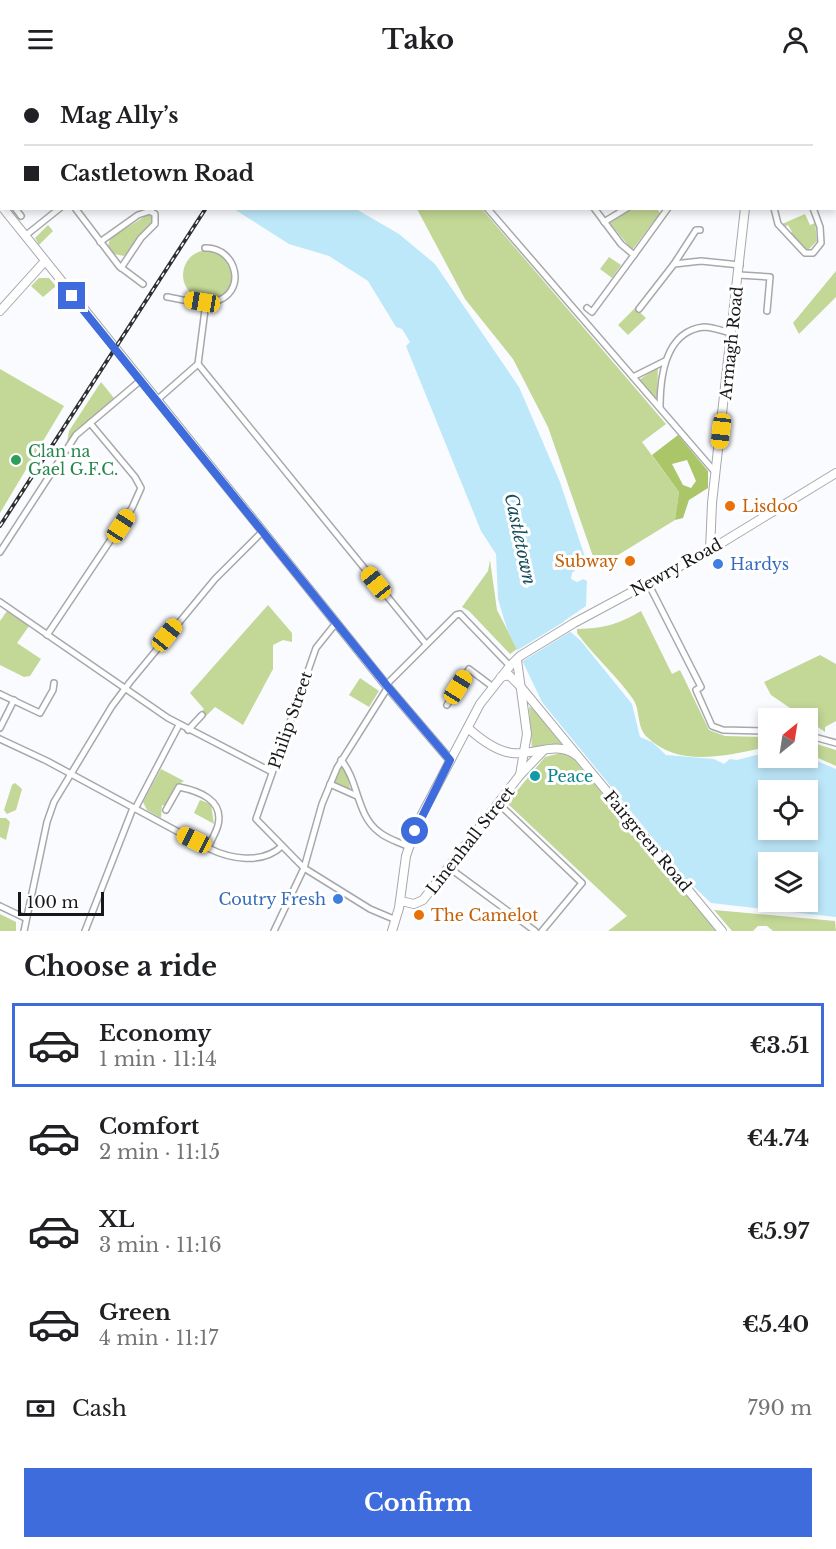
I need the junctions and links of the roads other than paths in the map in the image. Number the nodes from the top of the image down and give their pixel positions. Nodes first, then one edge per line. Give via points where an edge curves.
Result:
1 (3, 210) edge
2 (16, 210) edge
3 (58, 210) edge
4 (489, 210) edge
5 (595, 210) edge
6 (624, 210) edge
7 (665, 210) edge
8 (745, 210) edge
9 (774, 210) edge
10 (814, 210) edge
11 (77, 211) edge
12 (21, 216) dead end
13 (604, 222) junction
14 (699, 230) dead end
15 (25, 236) junction
16 (100, 242) junction
17 (205, 248) dead end
18 (634, 255) junction
19 (45, 261) junction
20 (674, 264) junction
21 (740, 265) junction
22 (121, 268) junction
23 (739, 275) junction
24 (143, 284) dead end
25 (167, 297) dead end
26 (206, 302) junction
27 (586, 308) dead end
28 (0, 311) edge
29 (767, 311) dead end
30 (649, 312) dead end
31 (731, 333) junction
32 (665, 361) junction
33 (198, 364) junction
34 (633, 377) junction
35 (141, 380) junction
36 (157, 400) junction
37 (660, 407) junction
38 (90, 423) junction
39 (716, 473) junction
40 (836, 473) edge
41 (263, 531) junction
42 (710, 550) junction
43 (0, 552) edge
44 (648, 582) junction
45 (0, 602) edge
46 (336, 622) junction
47 (47, 635) junction
48 (426, 644) junction
49 (518, 658) junction
50 (510, 666) junction
51 (501, 676) junction
52 (54, 683) dead end
53 (387, 686) junction
54 (520, 686) junction
55 (493, 687) junction
56 (125, 689) junction
57 (0, 694) edge
58 (14, 700) junction
59 (447, 705) dead end
60 (202, 715) dead end
61 (179, 725) junction
62 (0, 728) edge
63 (468, 728) junction
64 (188, 730) junction
65 (758, 730) edge
66 (818, 738) edge
67 (0, 739) edge
68 (836, 743) edge
69 (543, 751) junction
70 (525, 752) junction
71 (341, 760) junction
72 (450, 760) junction
73 (581, 760) junction
74 (272, 772) junction
75 (71, 774) junction
76 (520, 775) junction
77 (330, 784) junction
78 (357, 795) junction
79 (499, 804) junction
80 (134, 808) junction
81 (166, 810) dead end
82 (282, 846) junction
83 (409, 847) junction
84 (208, 848) junction
85 (448, 867) junction
86 (304, 868) junction
87 (401, 901) junction
88 (0, 906) edge
89 (25, 918) junction
90 (396, 920) junction
91 (24, 931) edge
92 (85, 931) edge
93 (274, 931) edge
94 (392, 931) edge
95 (535, 931) edge
96 (542, 931) edge
97 (722, 931) edge

1 - 15 main road
2 - 12 street
3 - 15 street
4 - 34 street
5 - 13 street
6 - 13 street
7 - 18 street
8 - 21 main road, Armagh Road
9 - 10 street via 778,225 805,253 813,253 821,243
11 - 16 street
13 - 18 street
14 - 20 street
15 - 19 main road
16 - 22 street
16 - 22 street via 138,215 150,211 155,214 155,224
17 - 26 street via 224,253 235,273 234,284 226,296
18 - 27 street via 592,312
19 - 28 main road
19 - 35 main road
20 - 21 street via 701,261
20 - 30 street via 641,307
21 - 23 main road, Armagh Road
22 - 24 street
23 - 29 street via 770,277
23 - 31 main road, Armagh Road
25 - 26 street
26 - 33 street
31 - 32 street via 698,329 683,337
31 - 39 main road, Armagh Road
32 - 34 street
32 - 37 street
33 - 36 street
33 - 48 street
34 - 37 street
35 - 36 main road
35 - 38 street
36 - 41 main road
37 - 39 street
38 - 43 street via 71,442
38 - 47 street via 141,488 132,508
39 - 42 main road, Armagh Road
40 - 42 main road, Newry Road
41 - 46 main road
41 - 56 street via 193,603
42 - 44 main road, Newry Road
44 - 49 main road, Newry Road
44 - 65 street via 701,687 696,690 709,719 716,728
45 - 47 street
46 - 53 main road
46 - 74 street, Philip Street via 316,648
47 - 56 street
48 - 50 street via 460,614
48 - 53 street
49 - 50 main road, Newry Road
49 - 54 main road
50 - 51 main road, Newry Road
51 - 54 main road, Fairgreen Road via 510,676
51 - 55 main road, Newry Road
52 - 58 street via 40,713
53 - 71 street
53 - 72 main road
54 - 70 main road, Linenhall Street via 526,718
54 - 73 main road, Fairgreen Road
55 - 59 street via 469,669
55 - 63 main road, Newry Road
56 - 61 street
56 - 75 street
57 - 58 street
58 - 62 street
60 - 64 street
61 - 64 street
61 - 80 street
63 - 70 main road via 504,751
63 - 72 main road, Newry Road
64 - 74 street
66 - 68 street
67 - 75 street
69 - 70 main road
69 - 73 main road via 561,748
69 - 76 main road
70 - 76 main road, Linenhall Street
71 - 77 street
71 - 78 street
72 - 83 main road, Newry Road
73 - 97 main road, Fairgreen Road
74 - 82 street, Philip Street via 256,816 257,822
75 - 80 street
75 - 89 street via 50,810
76 - 79 main road, Linenhall Street
77 - 78 street
77 - 86 street
78 - 83 street via 371,825
79 - 85 main road, Linenhall Street
79 - 96 street via 582,883
80 - 84 street
80 - 92 street
81 - 84 street via 179,787 211,798 219,822
82 - 84 street via 249,859 229,857
82 - 86 street
83 - 87 main road, Newry Road
85 - 87 main road, Linenhall Street via 423,900 414,904
85 - 95 street
86 - 90 street via 370,909
86 - 93 street
87 - 90 main road, Newry Road
88 - 89 street
89 - 91 street
90 - 94 main road, Newry Road

